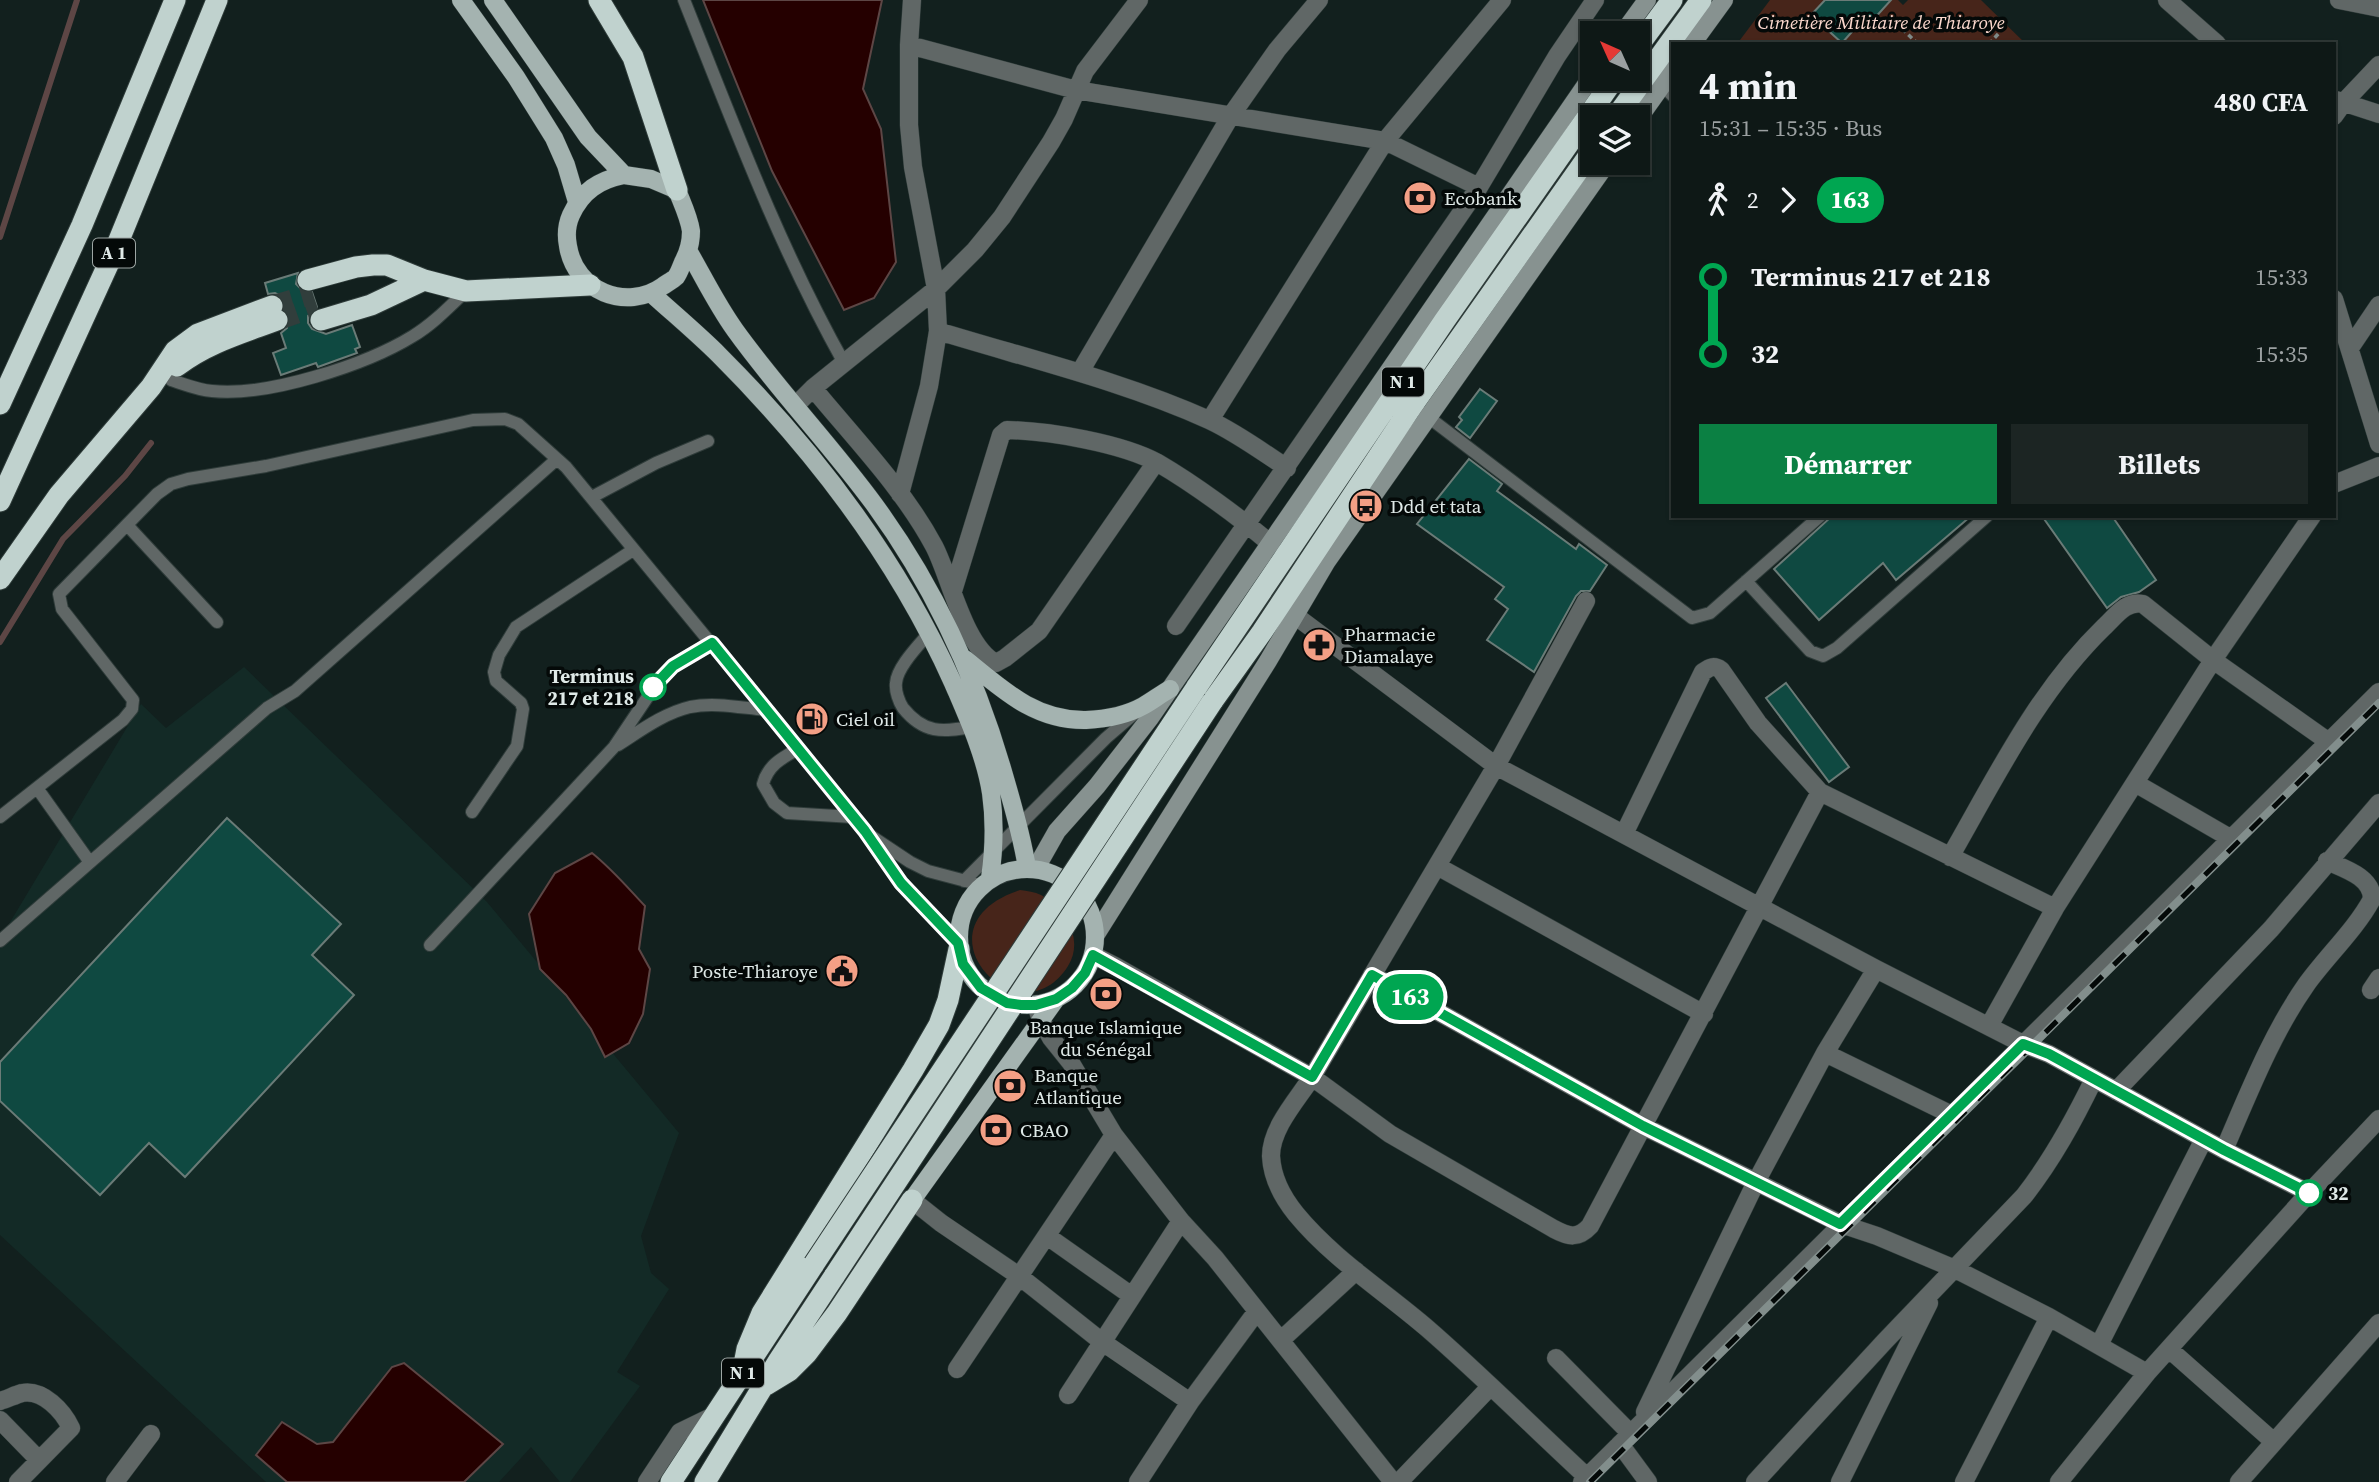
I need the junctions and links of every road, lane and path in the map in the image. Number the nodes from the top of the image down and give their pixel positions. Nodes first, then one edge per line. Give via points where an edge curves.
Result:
1 (175, 0) edge
2 (217, 0) edge
3 (461, 0) edge
4 (493, 0) edge
5 (599, 0) edge
6 (684, 0) edge
7 (912, 0) edge
8 (1320, 0) edge
9 (1502, 0) edge
10 (1595, 0) edge
11 (1647, 0) edge
12 (1672, 0) edge
13 (1701, 0) edge
14 (1724, 0) edge
15 (2167, 0) edge
16 (2339, 0) edge
17 (1131, 3) edge
18 (2379, 8) edge
19 (1890, 17) dead end
20 (1632, 21) edge
21 (1650, 30) edge
22 (2000, 33) dead end
23 (1693, 42) edge
24 (1916, 42) edge
25 (1991, 42) edge
26 (2215, 42) edge
27 (909, 45) junction
28 (2379, 65) edge
29 (1669, 84) edge
30 (1076, 90) junction
31 (1582, 91) edge
32 (1606, 91) edge
33 (1625, 105) edge
34 (1650, 106) edge
35 (2338, 106) edge
36 (2379, 114) edge
37 (1230, 117) junction
38 (1385, 141) junction
39 (1580, 169) edge
40 (624, 175) junction
41 (1598, 175) edge
42 (1479, 187) junction
43 (677, 190) junction
44 (577, 202) junction
45 (689, 252) junction
46 (424, 280) junction
47 (590, 285) junction
48 (936, 289) junction
49 (466, 291) junction
50 (652, 294) junction
51 (2336, 305) edge
52 (2379, 305) edge
53 (275, 313) tunnel mouth
54 (939, 331) junction
55 (2350, 348) junction
56 (844, 363) junction
57 (1080, 372) junction
58 (161, 383) junction
59 (813, 388) junction
60 (0, 404) edge
61 (795, 406) junction
62 (1420, 411) junction
63 (1210, 420) junction
64 (708, 441) dead end
65 (2379, 444) edge
66 (556, 459) junction
67 (1156, 463) junction
68 (2379, 466) edge
69 (1287, 468) junction
70 (2336, 483) edge
71 (900, 494) junction
72 (592, 497) junction
73 (0, 501) edge
74 (1819, 518) edge
75 (1985, 518) edge
76 (2311, 518) edge
77 (1247, 524) junction
78 (127, 525) junction
79 (1271, 544) junction
80 (633, 550) junction
81 (0, 579) edge
82 (1746, 581) junction
83 (1252, 589) junction
84 (953, 591) junction
85 (1586, 601) dead end
86 (1287, 610) junction
87 (217, 622) dead end
88 (1176, 626) dead end
89 (929, 633) junction
90 (712, 643) junction
91 (963, 656) junction
92 (2213, 660) junction
93 (1170, 689) junction
94 (2379, 692) edge
95 (1204, 695) junction
96 (1142, 707) junction
97 (766, 710) junction
98 (972, 727) junction
99 (2329, 742) junction
100 (614, 747) junction
101 (798, 749) junction
102 (1496, 766) junction
103 (2135, 783) junction
104 (37, 788) junction
105 (1820, 792) junction
106 (472, 812) dead end
107 (2375, 815) edge
108 (0, 817) edge
109 (853, 817) junction
110 (1019, 825) junction
111 (865, 831) junction
112 (1624, 834) junction
113 (2230, 838) junction
114 (993, 854) junction
115 (1950, 857) junction
116 (89, 861) junction
117 (2327, 861) junction
118 (1437, 866) junction
119 (1032, 868) junction
120 (979, 881) junction
121 (1758, 907) junction
122 (2055, 908) junction
123 (1096, 936) junction
124 (0, 941) edge
125 (430, 944) dead end
126 (958, 946) junction
127 (1093, 955) junction
128 (1876, 969) junction
129 (1372, 975) junction
130 (1038, 1012) junction
131 (1704, 1014) junction
132 (1989, 1026) junction
133 (2023, 1044) junction
134 (1825, 1053) junction
135 (1312, 1077) junction
136 (2094, 1079) junction
137 (2116, 1091) junction
138 (1952, 1115) junction
139 (2379, 1119) edge
140 (1643, 1126) junction
141 (1114, 1135) junction
142 (2204, 1139) junction
143 (2224, 1150) junction
144 (1756, 1182) junction
145 (2309, 1193) junction
146 (912, 1200) junction
147 (1181, 1221) junction
148 (1840, 1224) junction
149 (1047, 1236) junction
150 (1955, 1269) junction
151 (1356, 1272) junction
152 (1019, 1276) junction
153 (1937, 1289) junction
154 (1132, 1296) junction
155 (1257, 1311) junction
156 (2049, 1317) junction
157 (2379, 1323) edge
158 (1281, 1340) junction
159 (1101, 1341) junction
160 (2099, 1345) junction
161 (2169, 1349) junction
162 (1556, 1358) dead end
163 (957, 1369) dead end
164 (2147, 1373) junction
165 (742, 1375) junction
166 (1490, 1387) junction
167 (761, 1388) junction
168 (1068, 1395) dead end
169 (0, 1401) edge
170 (1190, 1402) junction
171 (715, 1415) junction
172 (0, 1420) edge
173 (151, 1434) dead end
174 (1630, 1434) junction
175 (2274, 1441) junction
176 (38, 1459) junction
177 (1584, 1479) edge
178 (17, 1482) edge
179 (115, 1482) edge
180 (647, 1482) edge
181 (671, 1482) edge
182 (705, 1482) edge
183 (1138, 1482) edge
184 (1393, 1482) edge
185 (1399, 1482) edge
186 (1648, 1482) edge
187 (1755, 1482) edge
188 (1840, 1482) edge
189 (1964, 1482) edge
190 (2059, 1482) edge
191 (2239, 1482) edge

1 - 60 highway, A 1 via 82,225
2 - 73 highway, A 1 via 117,245
3 - 44 main road via 554,138
4 - 40 main road via 588,137
5 - 43 highway via 633,57
6 - 56 lane via 772,219
7 - 27 street
8 - 37 street via 1277,50
9 - 38 street
10 - 42 street
11 - 20 street
12 - 21 highway
13 - 33 highway
14 - 23 street
15 - 26 street
16 - 18 street
17 - 30 street
19 - 24 path
22 - 25 path
27 - 30 street
27 - 48 street via 912,156
28 - 35 street
29 - 34 street
30 - 37 street
30 - 48 street via 1065,119 1002,217
31 - 79 street
32 - 83 highway, N 1
35 - 36 street
37 - 38 street
37 - 57 street
38 - 42 street
38 - 63 street
39 - 62 highway, N 1
40 - 43 main road via 651,178
40 - 44 main road via 590,188
41 - 62 street
42 - 69 street
43 - 45 main road via 691,231
44 - 47 main road via 566,237 577,272
45 - 50 main road via 675,277
45 - 61 main road via 732,327
46 - 46 highway via 371,305 315,300 356,267 387,265
46 - 49 highway
47 - 49 highway
47 - 50 main road via 609,296 631,299
48 - 54 street
48 - 56 street
49 - 58 lane via 412,337 369,358 300,381 215,392
50 - 89 main road via 719,355 804,447 873,539
51 - 55 street
52 - 55 street
53 - 58 highway via 193,353
54 - 57 street
54 - 71 street
55 - 65 street
56 - 59 street
57 - 63 street
58 - 81 highway via 59,495
59 - 61 street
59 - 71 street
61 - 91 main road via 899,540
62 - 82 lane via 1692,618 1710,613
62 - 86 highway, N 1
63 - 69 street
64 - 72 lane
66 - 72 lane
66 - 78 lane via 518,424 505,419 474,421 171,484
66 - 116 lane via 295,691 267,708
67 - 77 street
67 - 84 street via 1079,438 1007,430
67 - 84 street via 1039,631 1005,658 996,663 987,659 969,632
68 - 70 street
69 - 77 street
71 - 84 street via 934,546
72 - 80 lane
74 - 82 lane
75 - 82 lane via 1823,656 1810,651
76 - 92 street
77 - 79 street
77 - 88 street
78 - 87 lane
78 - 104 lane via 59,594 59,604 132,700 132,709
79 - 83 street
80 - 90 lane
80 - 106 lane via 516,626 494,672 496,681 523,709 517,746
83 - 93 street
83 - 95 highway, N 1
85 - 102 street
86 - 95 highway, N 1
86 - 102 street
86 - 123 street via 1168,823
89 - 98 main road
89 - 98 lane via 895,682 899,702 913,720 927,728
90 - 97 lane
90 - 100 lane via 661,677
91 - 96 main road via 1016,700 1052,717 1110,719
91 - 110 main road
92 - 99 street
92 - 103 street
92 - 115 street via 2143,604 2128,605 2049,691
93 - 96 main road
93 - 119 street
94 - 99 street
95 - 165 highway, N 1, bridge
95 - 167 highway, N 1, bridge
96 - 110 lane
97 - 100 lane via 692,707 654,722
97 - 101 lane
98 - 114 main road via 991,795
99 - 113 street
100 - 125 lane
101 - 109 lane
101 - 109 lane via 766,773 763,784 774,803 787,813
102 - 112 street
102 - 118 street
103 - 113 street
103 - 122 street
104 - 108 lane
104 - 116 lane
105 - 112 street via 1758,723 1721,670 1709,667
105 - 115 street
105 - 121 street
107 - 117 street
109 - 111 lane
110 - 114 lane
110 - 119 main road
111 - 120 lane via 928,871
111 - 126 lane via 901,883
112 - 121 street
113 - 133 street
114 - 120 main road
114 - 120 lane
115 - 122 street
116 - 124 lane
117 - 137 street via 2271,929
117 - 143 street via 2368,884 2372,899 2293,1006
118 - 129 street
118 - 131 street
119 - 120 main road via 1008,870
119 - 123 main road via 1071,884 1093,916
120 - 126 main road via 960,922
121 - 128 street
121 - 131 street
122 - 132 street
123 - 127 main road
126 - 130 main road via 963,964 981,988 1007,1003
126 - 165 highway via 939,1025 762,1314
127 - 130 main road via 1072,988
127 - 135 street
128 - 132 street
128 - 134 street
129 - 135 street
129 - 140 street
130 - 141 street
130 - 146 main road
131 - 140 street
132 - 133 street
133 - 136 street
133 - 138 street
134 - 138 street
134 - 144 street
135 - 140 street via 1390,1134 1565,1235 1583,1234 1590,1226
135 - 151 street via 1280,1127 1271,1158 1276,1179 1296,1214
136 - 137 street
136 - 150 street via 2044,1171
137 - 142 street
138 - 148 street
139 - 145 street
140 - 144 street
141 - 147 street
141 - 149 street
142 - 143 street
142 - 160 street
143 - 145 street
144 - 148 street
144 - 174 street
145 - 161 street
146 - 152 street
146 - 167 highway via 807,1353
147 - 154 street
147 - 155 street
148 - 150 street
148 - 174 street
149 - 152 street
149 - 154 street
150 - 153 street
150 - 156 street
151 - 158 street
151 - 166 street via 1428,1329
152 - 159 street
152 - 163 street
153 - 187 street
153 - 188 street
154 - 159 street
155 - 158 street
155 - 170 street
156 - 160 street
156 - 189 street
157 - 175 street
158 - 184 street
159 - 168 street
159 - 170 street
160 - 164 street
161 - 164 street
161 - 175 street
162 - 174 street
164 - 190 street
165 - 171 highway, N 1
166 - 177 street
166 - 185 street
167 - 182 highway, N 1
169 - 176 street via 24,1393 40,1395 66,1417 71,1428
170 - 183 street
171 - 180 street via 680,1432
171 - 181 highway, N 1
172 - 176 street
173 - 179 street
174 - 177 street
174 - 186 street
175 - 191 street
176 - 178 street

